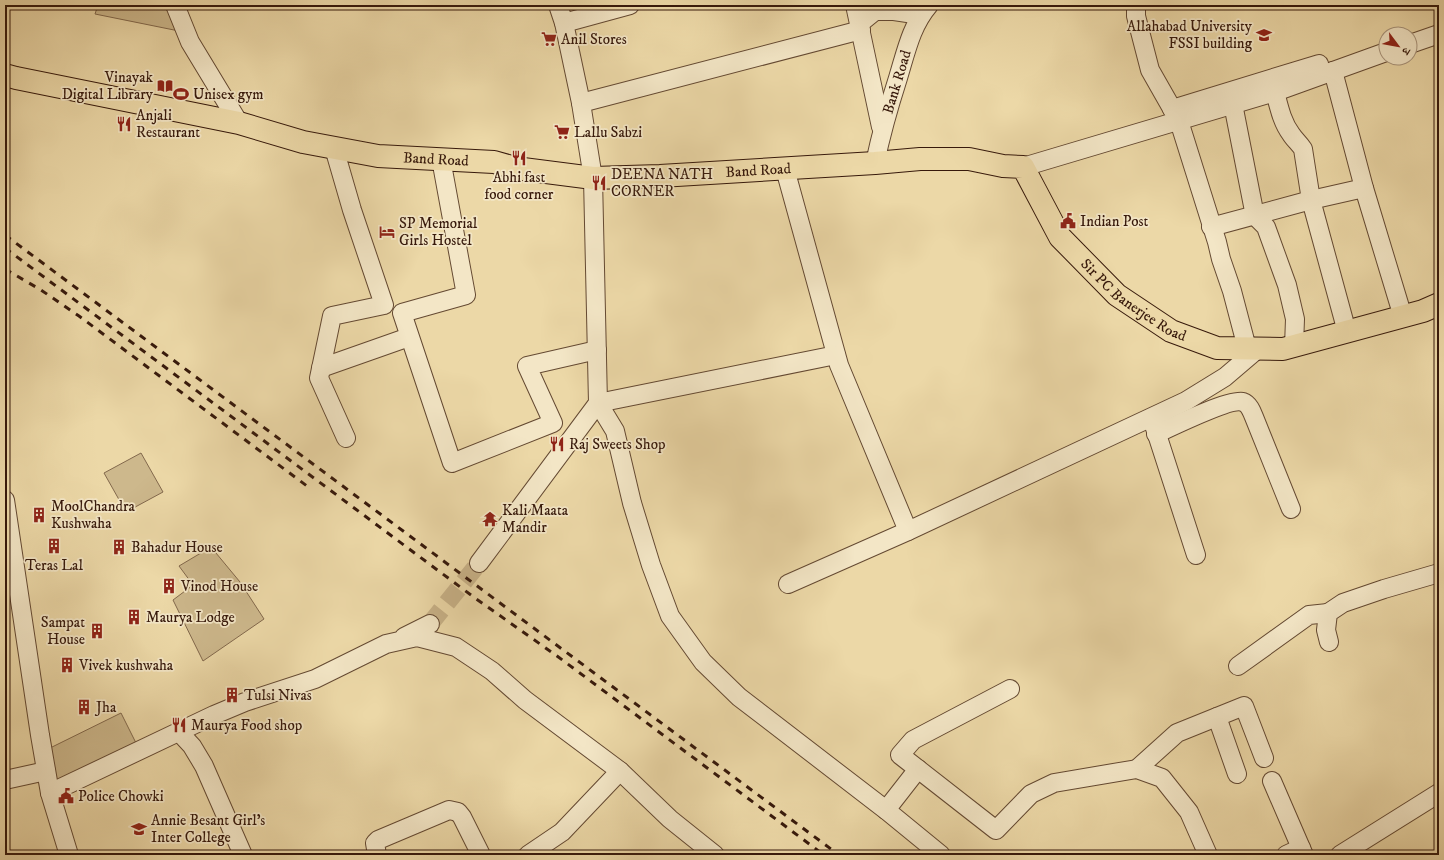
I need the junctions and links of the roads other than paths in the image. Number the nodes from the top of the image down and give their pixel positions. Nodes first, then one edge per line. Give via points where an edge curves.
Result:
1 (175, 5) edge
2 (558, 5) edge
3 (630, 5) edge
4 (855, 5) edge
5 (1136, 5) edge
6 (925, 10) edge
7 (564, 24) junction
8 (860, 27) junction
9 (1439, 34) edge
10 (1418, 41) edge
11 (1378, 47) edge
12 (1378, 55) edge
13 (1333, 71) junction
14 (5, 75) edge
15 (1276, 92) junction
16 (581, 103) junction
17 (1233, 104) junction
18 (1176, 115) junction
19 (240, 124) junction
20 (882, 130) junction
21 (334, 148) junction
22 (441, 159) junction
23 (875, 163) junction
24 (1023, 167) junction
25 (785, 169) junction
26 (593, 178) junction
27 (1364, 188) junction
28 (1311, 200) junction
29 (1255, 216) junction
30 (1211, 226) junction
31 (1439, 304) edge
32 (1403, 317) junction
33 (1347, 332) junction
34 (409, 337) junction
35 (1294, 346) junction
36 (1253, 348) junction
37 (597, 350) junction
38 (836, 355) junction
39 (321, 368) junction
40 (598, 403) junction
41 (1154, 425) junction
42 (346, 438) dead end
43 (5, 500) edge
44 (1291, 509) dead end
45 (908, 531) junction
46 (8, 537) edge
47 (1196, 555) dead end
48 (479, 563) tunnel mouth
49 (1439, 573) edge
50 (788, 584) dead end
51 (1328, 613) junction
52 (430, 624) tunnel mouth
53 (1329, 642) dead end
54 (386, 644) junction
55 (1238, 666) dead end
56 (1010, 689) dead end
57 (1217, 717) junction
58 (179, 732) junction
59 (1264, 758) dead end
60 (918, 769) junction
61 (1137, 769) junction
62 (46, 771) junction
63 (620, 771) junction
64 (1238, 774) dead end
65 (5, 780) edge
66 (1272, 781) dead end
67 (50, 793) junction
68 (1439, 793) edge
69 (886, 810) junction
70 (1297, 853) edge
71 (69, 855) edge
72 (243, 855) edge
73 (377, 855) edge
74 (481, 855) edge
75 (528, 855) edge
76 (716, 855) edge
77 (941, 855) edge
78 (1208, 855) edge
79 (1340, 855) edge

1 - 19 street via 190,42
2 - 7 street
3 - 7 street
4 - 8 street
5 - 18 street via 1136,16 1150,70
6 - 8 street via 875,11
6 - 20 street, Bank Road via 911,35
7 - 16 street
8 - 16 street
8 - 20 street
9 - 10 street
11 - 18 street
12 - 13 street
13 - 15 street
13 - 27 street
14 - 19 main road, Band Road
15 - 17 street
15 - 28 street via 1283,122 1303,149
16 - 26 street
17 - 18 street
17 - 29 street
18 - 24 street
18 - 30 street
19 - 21 main road, Band Road
20 - 23 street, Bank Road
21 - 22 main road, Band Road via 378,156
21 - 39 street via 384,305 332,316
22 - 26 main road, Band Road via 494,162 515,168
22 - 34 street via 466,295 402,313
23 - 24 main road via 920,159 969,159
23 - 25 main road, Band Road
24 - 36 main road, Sir PC Banerjee Road via 1060,237 1117,295 1170,331 1217,348
25 - 26 main road, Band Road
25 - 38 street
26 - 37 street
27 - 28 street
27 - 32 street
28 - 29 street
28 - 33 street
29 - 30 street
29 - 35 street via 1266,227 1287,285 1295,320
30 - 36 street
31 - 32 main road, Sir PC Banerjee Road
32 - 33 main road, Sir PC Banerjee Road
33 - 35 main road, Sir PC Banerjee Road
34 - 37 street via 452,463 553,422 527,366
34 - 39 street
35 - 36 main road, Sir PC Banerjee Road via 1283,349
36 - 41 street via 1226,376
37 - 40 street
38 - 40 street
38 - 45 street
39 - 42 street via 319,378
40 - 48 street
40 - 69 street via 615,431 632,504 670,616 703,662 738,697
41 - 44 street via 1238,401 1244,402 1254,417
41 - 45 street
41 - 47 street
43 - 46 street
45 - 50 street
46 - 62 street
49 - 51 street via 1343,603
51 - 53 street via 1326,630
51 - 55 street via 1309,615
52 - 54 street
54 - 58 street via 315,679 245,702
54 - 63 street via 417,637 456,647 492,671 525,700
56 - 60 street via 913,740 900,754
57 - 59 street via 1244,706
57 - 61 street via 1177,733
57 - 64 street
58 - 67 street
58 - 72 street via 192,746 204,766
60 - 61 street via 996,830 1031,794 1054,784
60 - 69 street
61 - 78 street via 1162,778 1189,812
62 - 65 street
62 - 67 street
63 - 75 street via 562,832
63 - 76 street via 670,819
66 - 70 street
67 - 71 street
68 - 79 street
69 - 77 street
73 - 74 street via 375,843 378,840 454,810 462,817

